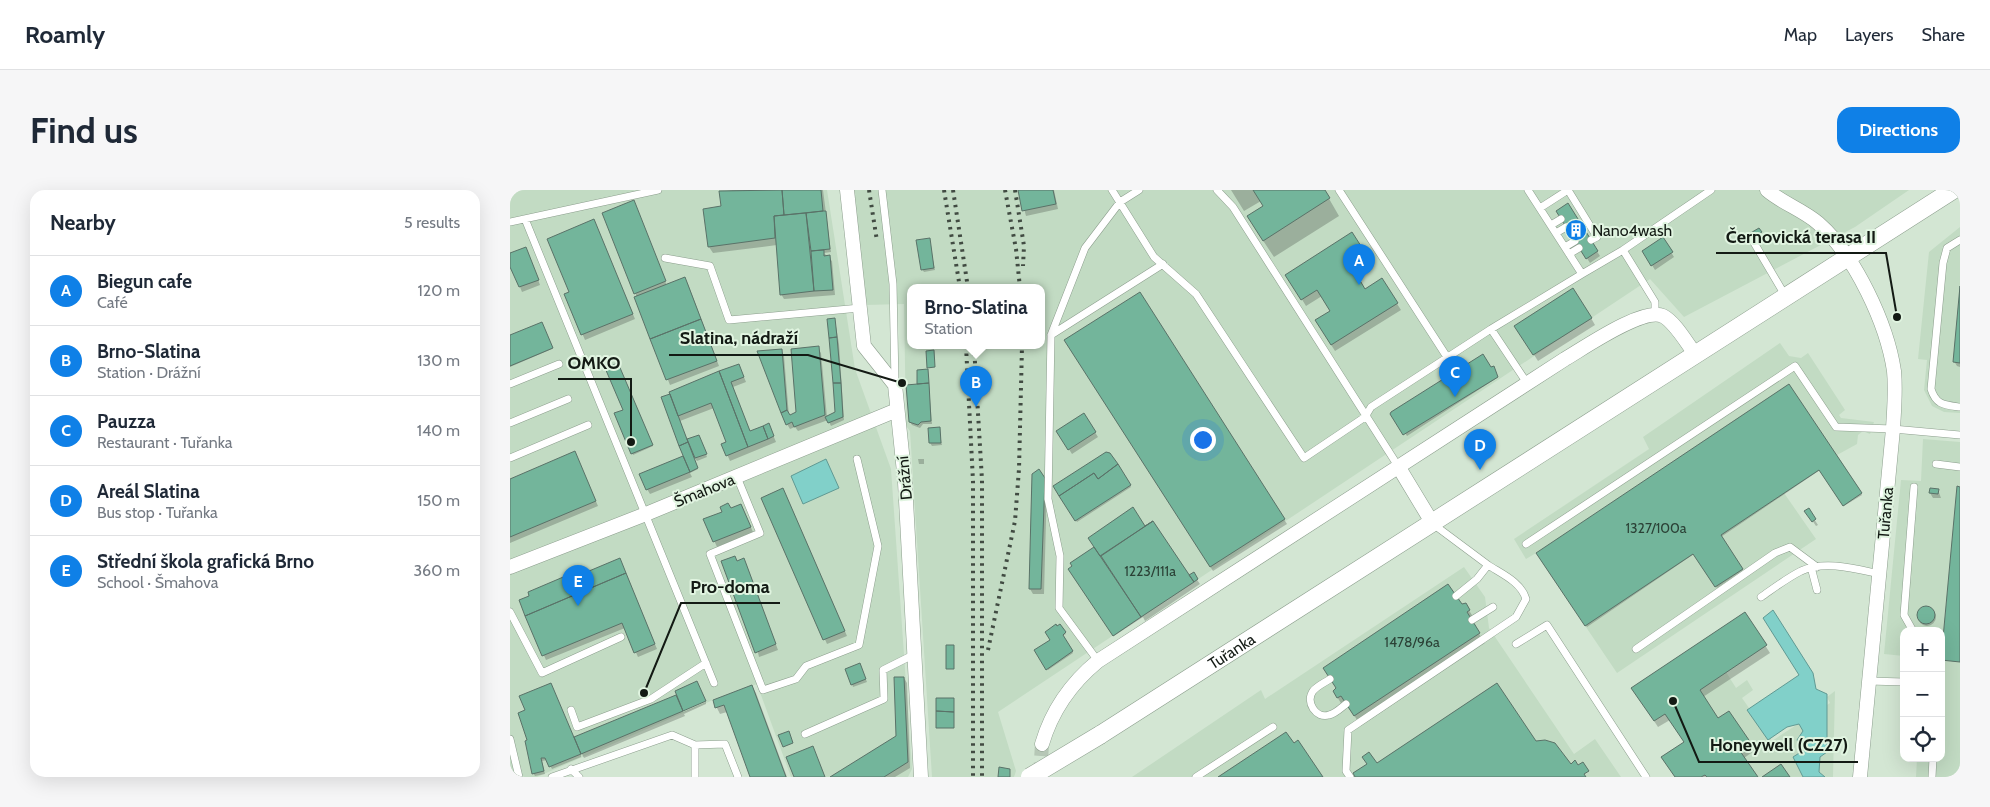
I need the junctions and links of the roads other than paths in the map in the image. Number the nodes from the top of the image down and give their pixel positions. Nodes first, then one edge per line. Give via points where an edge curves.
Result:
1 (658, 190) edge
2 (847, 190) edge
3 (882, 190) edge
4 (1112, 190) edge
5 (1139, 190) edge
6 (1217, 190) edge
7 (1339, 190) edge
8 (1528, 190) edge
9 (1568, 190) edge
10 (1710, 190) edge
11 (1768, 190) edge
12 (1953, 190) edge
13 (1120, 202) junction
14 (1540, 208) junction
15 (525, 219) junction
16 (1561, 219) dead end
17 (510, 222) edge
18 (1551, 225) junction
19 (1566, 227) dead end
20 (1556, 233) junction
21 (1591, 240) dead end
22 (1960, 240) edge
23 (1574, 241) dead end
24 (1753, 241) dead end
25 (1565, 247) junction
26 (1579, 248) dead end
27 (1623, 250) junction
28 (1569, 254) junction
29 (665, 258) dead end
30 (1847, 259) junction
31 (1163, 264) junction
32 (1582, 274) junction
33 (1786, 297) junction
34 (860, 308) junction
35 (1655, 315) junction
36 (1491, 329) junction
37 (1051, 335) junction
38 (1696, 355) junction
39 (1447, 358) junction
40 (559, 364) dead end
41 (1527, 383) junction
42 (510, 384) edge
43 (895, 385) junction
44 (568, 399) dead end
45 (1960, 407) edge
46 (898, 410) junction
47 (1365, 417) junction
48 (510, 423) edge
49 (588, 425) dead end
50 (1893, 429) junction
51 (1960, 436) edge
52 (510, 458) edge
53 (857, 459) dead end
54 (1936, 464) dead end
55 (1398, 466) junction
56 (1960, 466) edge
57 (737, 477) junction
58 (1914, 487) dead end
59 (646, 514) junction
60 (1433, 524) junction
61 (1526, 544) dead end
62 (1488, 564) junction
63 (510, 567) edge
64 (1814, 567) junction
65 (1880, 574) junction
66 (1817, 590) dead end
67 (1456, 596) dead end
68 (1761, 597) dead end
69 (1493, 608) dead end
70 (510, 612) edge
71 (1472, 620) dead end
72 (1911, 627) edge
73 (621, 637) dead end
74 (1516, 644) dead end
75 (1636, 649) dead end
76 (915, 654) junction
77 (1098, 661) junction
78 (706, 663) junction
79 (1330, 679) dead end
80 (1869, 681) junction
81 (1900, 682) edge
82 (714, 683) dead end
83 (1346, 704) dead end
84 (571, 710) dead end
85 (1273, 727) dead end
86 (805, 734) dead end
87 (510, 739) edge
88 (1042, 744) tunnel mouth
89 (695, 745) junction
90 (1933, 762) edge
91 (572, 769) junction
92 (519, 777) edge
93 (552, 777) edge
94 (579, 777) edge
95 (695, 777) edge
96 (738, 777) edge
97 (921, 777) edge
98 (1030, 777) edge
99 (1196, 777) edge
100 (1350, 777) edge
101 (1646, 777) edge
102 (1860, 777) edge
103 (1932, 777) edge

1 - 15 lane
2 - 34 street
3 - 43 lane via 894,284
4 - 13 lane
5 - 13 lane
6 - 47 lane via 1233,207
7 - 39 lane
8 - 14 lane
9 - 14 lane
9 - 21 lane via 1581,218 1597,236
10 - 27 lane
11 - 30 street, Tuřanka via 1819,223
12 - 30 street
13 - 31 lane via 1154,257
13 - 37 lane via 1085,248
14 - 18 lane
15 - 17 lane
15 - 59 lane
16 - 18 lane
18 - 20 lane
19 - 20 lane
20 - 25 lane
22 - 45 lane via 1947,248 1943,263 1931,389 1935,400 1943,406
23 - 25 lane
24 - 33 lane
25 - 28 lane
26 - 28 lane
27 - 32 lane
27 - 35 lane via 1655,302
28 - 32 lane
29 - 34 lane via 710,266 729,320
30 - 33 street, Tuřanka
30 - 50 street, Tuřanka via 1870,296 1889,347 1895,382
31 - 37 lane
31 - 47 lane via 1196,294 1304,458
32 - 36 lane
33 - 38 street, Tuřanka
34 - 43 street via 864,346
35 - 38 street via 1668,320
35 - 41 street via 1629,323
36 - 39 lane
36 - 41 lane
37 - 77 lane via 1048,499 1060,556 1059,608
38 - 60 street, Tuřanka
39 - 47 lane via 1371,407
40 - 42 lane
41 - 55 street
43 - 46 street, Drážní
44 - 48 lane
46 - 57 street, Šmahova
46 - 76 street, Drážní
47 - 55 lane
49 - 52 lane
50 - 51 lane
50 - 61 lane via 1836,427 1795,366
50 - 65 street, Tuřanka
53 - 57 lane via 878,546 859,645 806,666 796,679 763,690 710,554 760,533
54 - 56 lane
55 - 60 street
55 - 77 street
57 - 59 street, Šmahova
58 - 72 lane via 1904,615
59 - 63 street, Šmahova
59 - 78 lane
60 - 62 lane
60 - 98 street, Tuřanka, bridge
62 - 67 lane via 1477,579
62 - 100 lane via 1524,591 1526,599 1516,617 1348,730 1346,771
64 - 65 lane via 1850,568
64 - 66 lane
64 - 68 lane via 1793,576
64 - 75 lane via 1790,547 1775,553
65 - 80 street, Tuřanka
69 - 71 lane
70 - 73 lane via 542,673
74 - 101 lane via 1547,625
76 - 86 lane via 883,670 884,699
76 - 97 street, Drážní
77 - 88 street via 1064,695
78 - 82 lane
78 - 84 lane via 652,699 577,727
79 - 83 lane via 1311,694 1312,708 1321,715 1329,715
80 - 81 lane
80 - 102 street, Tuřanka
85 - 99 lane
87 - 92 lane
89 - 91 lane via 672,735
89 - 95 lane
89 - 96 lane via 725,744
90 - 103 lane
91 - 93 lane
91 - 94 lane

